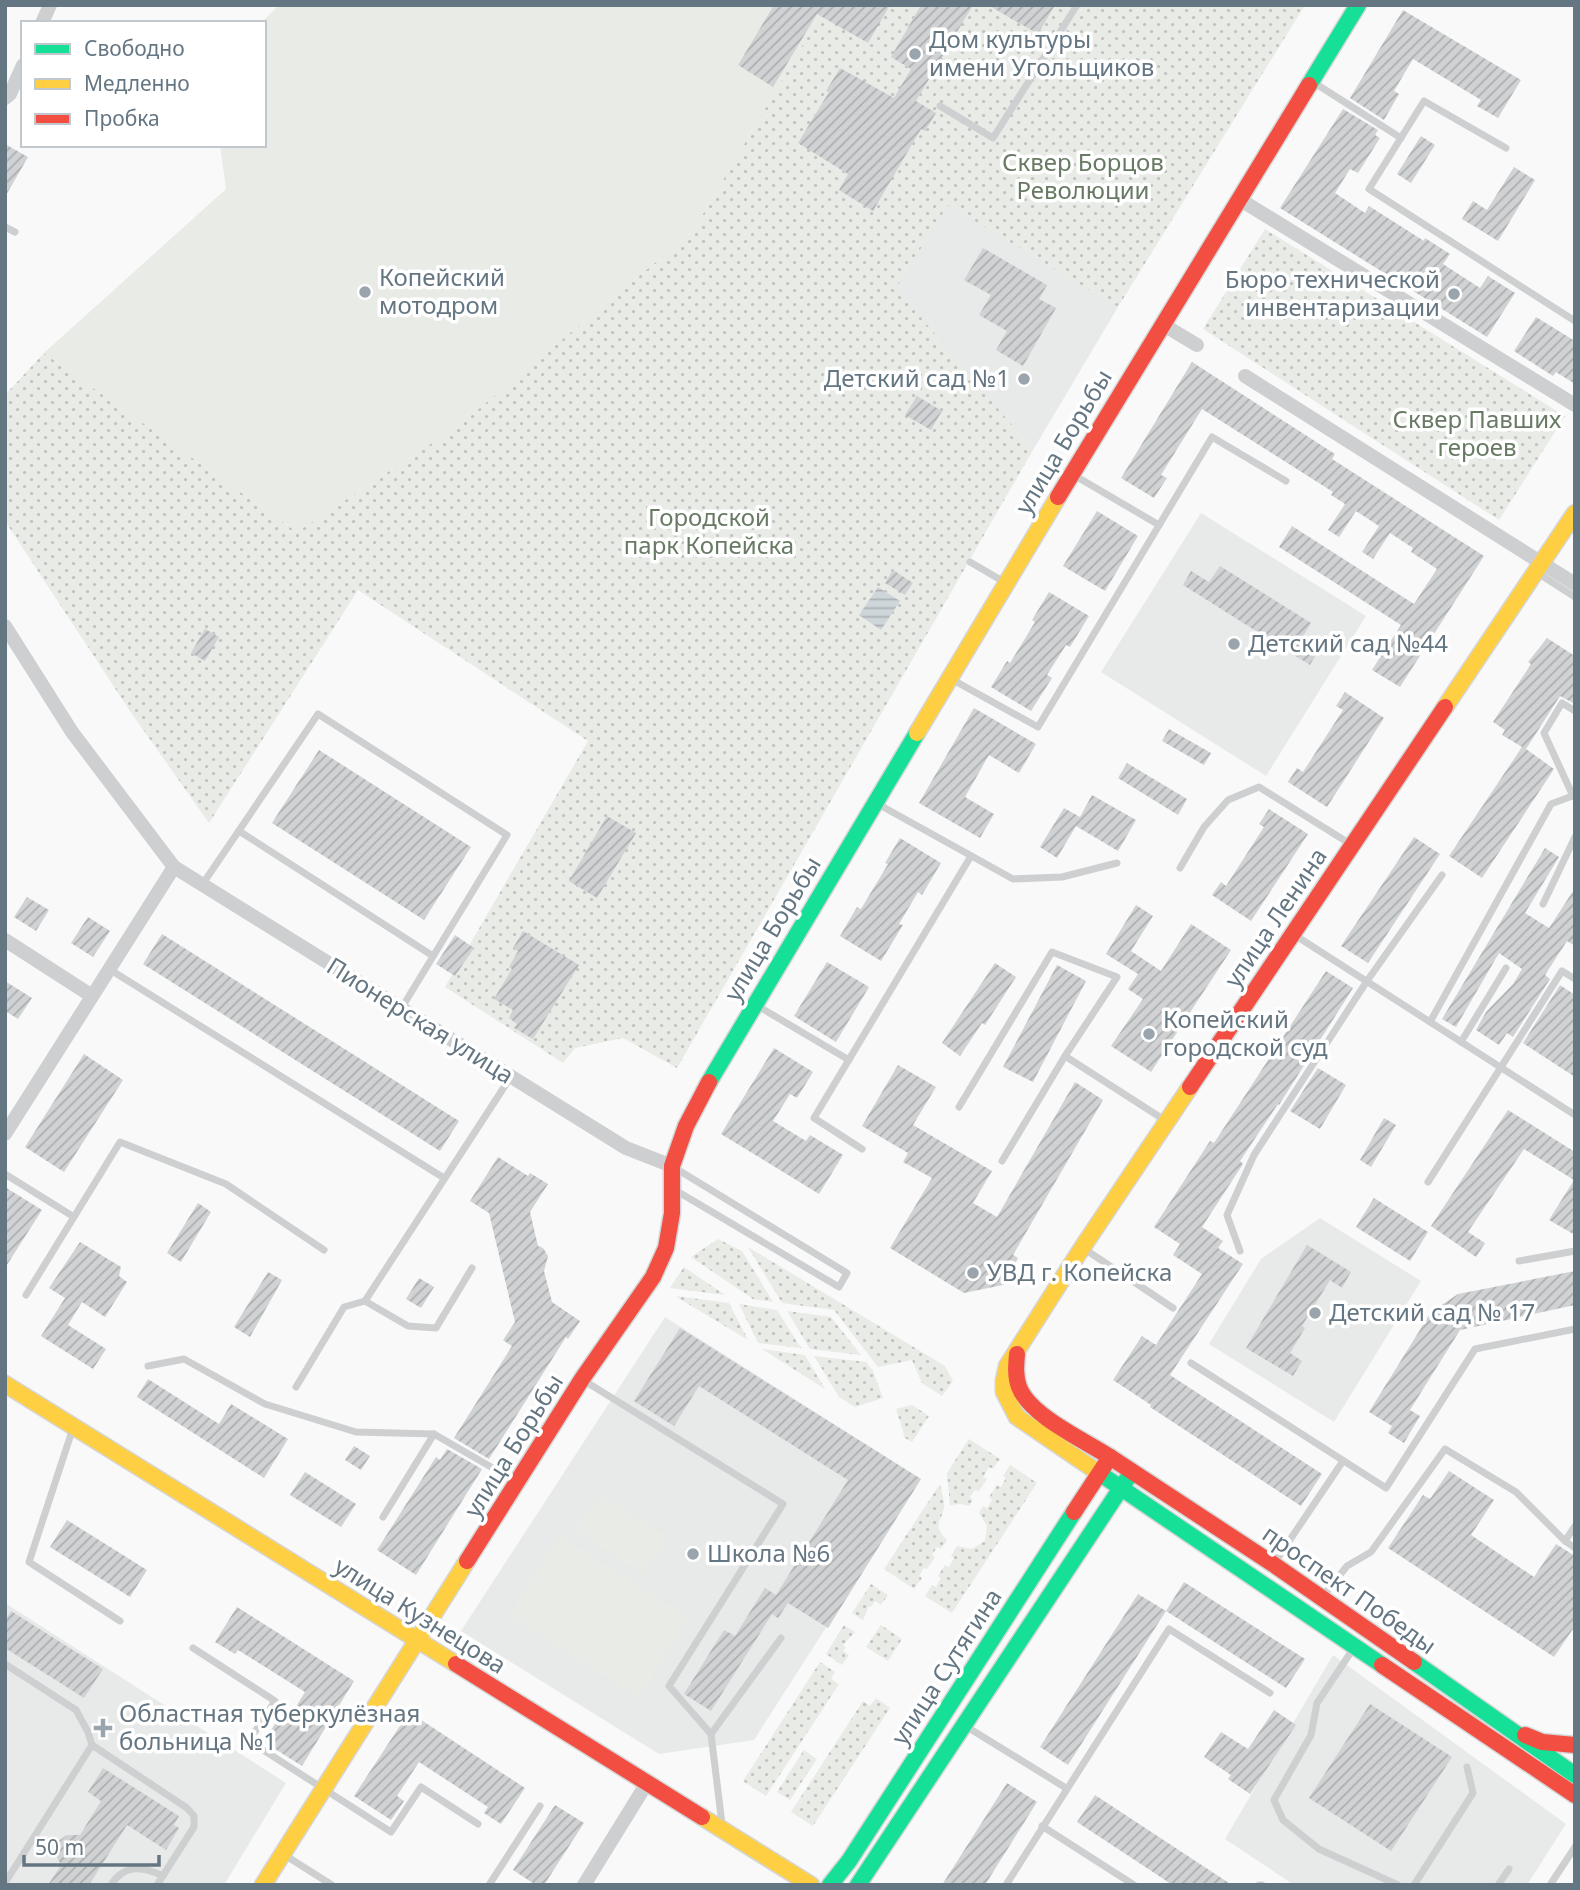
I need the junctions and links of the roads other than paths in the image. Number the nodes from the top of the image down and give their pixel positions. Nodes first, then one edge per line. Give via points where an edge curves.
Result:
1 (50, 5) edge
2 (1077, 5) edge
3 (1359, 5) edge
4 (43, 21) edge
5 (21, 69) edge
6 (1311, 81) junction
7 (5, 98) edge
8 (940, 106) dead end
9 (1401, 138) junction
10 (1506, 148) dead end
11 (1239, 199) junction
12 (5, 226) edge
13 (15, 232) dead end
14 (1575, 321) edge
15 (1162, 324) junction
16 (1197, 345) dead end
17 (1245, 376) dead end
18 (1575, 405) edge
19 (1072, 474) junction
20 (1286, 481) dead end
21 (1575, 513) edge
22 (1159, 525) junction
23 (970, 562) dead end
24 (1539, 567) junction
25 (1006, 583) junction
26 (1575, 584) edge
27 (1575, 597) edge
28 (5, 626) edge
29 (949, 678) junction
30 (1575, 710) edge
31 (1574, 796) edge
32 (875, 803) junction
33 (239, 831) junction
34 (1575, 837) edge
35 (1352, 845) junction
36 (971, 856) junction
37 (1117, 863) dead end
38 (174, 867) junction
39 (1180, 868) dead end
40 (1442, 875) dead end
41 (202, 885) junction
42 (1543, 904) dead end
43 (1293, 934) junction
44 (5, 940) edge
45 (433, 956) junction
46 (1506, 968) dead end
47 (108, 969) junction
48 (1575, 979) edge
49 (1367, 981) junction
50 (92, 996) junction
51 (754, 1004) junction
52 (400, 1009) junction
53 (1430, 1022) junction
54 (1461, 1042) junction
55 (1065, 1056) junction
56 (849, 1060) junction
57 (1502, 1068) junction
58 (510, 1078) junction
59 (959, 1107) dead end
60 (1575, 1115) edge
61 (1166, 1121) junction
62 (5, 1134) edge
63 (862, 1149) dead end
64 (1002, 1161) dead end
65 (672, 1166) junction
66 (5, 1174) edge
67 (444, 1178) junction
68 (1428, 1182) dead end
69 (672, 1187) junction
70 (74, 1217) junction
71 (1082, 1248) junction
72 (324, 1250) dead end
73 (1240, 1251) dead end
74 (1575, 1251) edge
75 (1520, 1261) dead end
76 (472, 1268) dead end
77 (26, 1295) dead end
78 (365, 1301) junction
79 (1173, 1308) dead end
80 (1575, 1329) edge
81 (1018, 1349) junction
82 (1191, 1363) dead end
83 (148, 1366) dead end
84 (582, 1379) junction
85 (5, 1384) edge
86 (296, 1387) dead end
87 (73, 1427) junction
88 (434, 1434) junction
89 (1110, 1457) junction
90 (1343, 1461) junction
91 (1132, 1471) junction
92 (1099, 1473) junction
93 (517, 1483) junction
94 (1121, 1488) junction
95 (383, 1517) dead end
96 (1575, 1526) edge
97 (1565, 1541) junction
98 (1575, 1548) edge
99 (1273, 1564) junction
100 (1321, 1598) junction
101 (120, 1621) dead end
102 (781, 1638) dead end
103 (417, 1642) junction
104 (1355, 1646) junction
105 (193, 1648) dead end
106 (5, 1664) edge
107 (1270, 1693) dead end
108 (964, 1725) junction
109 (1510, 1729) junction
110 (711, 1734) junction
111 (92, 1745) junction
112 (1575, 1745) edge
113 (1467, 1767) dead end
114 (1575, 1775) edge
115 (647, 1783) junction
116 (1066, 1788) junction
117 (324, 1789) junction
118 (1575, 1795) edge
119 (540, 1806) dead end
120 (478, 1824) dead end
121 (1042, 1826) junction
122 (722, 1830) junction
123 (1575, 1847) edge
124 (282, 1854) junction
125 (1508, 1869) dead end
126 (163, 1876) junction
127 (319, 1877) junction
128 (5, 1883) edge
129 (111, 1885) edge
130 (157, 1885) edge
131 (262, 1885) edge
132 (314, 1885) edge
133 (332, 1885) edge
134 (489, 1885) edge
135 (584, 1885) edge
136 (811, 1885) edge
137 (830, 1885) edge
138 (859, 1885) edge
139 (1006, 1885) edge
140 (1135, 1885) edge
141 (1398, 1885) edge
142 (1414, 1885) edge
143 (1498, 1885) edge
144 (1550, 1885) edge

1 - 4 street
2 - 8 lane via 993,138
3 - 6 street, улица Борьбы
5 - 7 street
6 - 9 lane
6 - 11 street, улица Борьбы
9 - 10 lane via 1424,101
9 - 14 lane via 1369,189
11 - 15 street, улица Борьбы
11 - 18 street
12 - 13 lane
15 - 16 street
15 - 19 street, улица Борьбы
17 - 24 street
19 - 22 lane
19 - 25 street, улица Борьбы
20 - 22 lane via 1212,437
21 - 24 street, улица Ленина
22 - 29 lane via 1038,727
23 - 25 lane
24 - 26 street
24 - 27 lane
24 - 35 street, улица Ленина
25 - 29 street, улица Борьбы
28 - 38 street via 72,732
29 - 32 street, улица Борьбы
30 - 31 lane via 1562,703 1544,733
31 - 53 lane via 1550,804
32 - 36 lane
32 - 51 street, улица Борьбы
33 - 41 lane
33 - 45 lane
33 - 45 lane via 318,714 507,835
34 - 42 lane
35 - 39 lane via 1259,787 1228,800 1204,827
35 - 43 street, улица Ленина
36 - 37 lane via 1013,879 1062,877
36 - 56 lane
38 - 41 street, Пионерская улица
38 - 47 street
40 - 49 lane
41 - 52 street, Пионерская улица
43 - 49 lane
43 - 61 street, улица Ленина
44 - 50 street
45 - 52 lane
46 - 54 lane
47 - 50 street
47 - 67 lane
48 - 57 lane via 1562,971
49 - 53 lane
49 - 73 lane via 1254,1155 1227,1216
50 - 62 street
51 - 56 lane
51 - 65 street, улица Борьбы via 691,1115
52 - 58 street, Пионерская улица
53 - 54 lane
54 - 57 lane
55 - 59 lane via 1117,977 1052,952
55 - 61 lane
55 - 64 lane
56 - 63 lane via 814,1118
57 - 60 lane
57 - 68 lane
58 - 65 street, Пионерская улица via 626,1148
58 - 67 lane
61 - 71 street, улица Ленина
65 - 69 street, улица Борьбы
65 - 69 lane via 847,1273 839,1287
66 - 70 lane
67 - 78 lane
69 - 84 street, улица Борьбы via 666,1248 653,1277
70 - 72 lane via 120,1142 226,1184
70 - 77 lane
71 - 79 lane
71 - 81 street, улица Ленина
74 - 75 lane
76 - 78 lane via 436,1328 408,1326
78 - 86 lane via 344,1307
80 - 90 lane via 1475,1349 1386,1488
81 - 89 street, проспект Победы via 1015,1367 1024,1396
81 - 92 street, проспект Победы via 1002,1380 1008,1405 1032,1429
82 - 90 lane
83 - 88 lane via 184,1359 265,1404 356,1432
84 - 93 street, улица Борьбы
84 - 110 lane via 783,1504 669,1686
85 - 87 street, улица Кузнецова
87 - 101 lane via 29,1562
87 - 103 street, улица Кузнецова
88 - 93 lane
88 - 95 lane
89 - 91 street, проспект Победы
89 - 92 street
90 - 99 lane
91 - 94 street, улица Сутягина
91 - 99 street, проспект Победы
92 - 94 street, проспект Победы
92 - 137 street, улица Сутягина
93 - 103 street, улица Борьбы
94 - 104 street, проспект Победы
94 - 108 street, улица Сутягина
96 - 97 lane
97 - 98 lane
97 - 100 lane via 1516,1492 1445,1449 1371,1552 1347,1566
99 - 100 street, проспект Победы
100 - 109 street, проспект Победы
102 - 110 lane
103 - 115 street, улица Кузнецова
103 - 117 street, улица Борьбы
104 - 118 street, проспект Победы
104 - 141 lane via 1317,1703 1311,1735 1274,1800 1283,1820 1319,1849
105 - 117 lane via 275,1701 249,1741
106 - 111 lane via 76,1710
107 - 116 lane via 1169,1629
108 - 116 lane
108 - 138 street, улица Сутягина
109 - 112 street via 1542,1742
109 - 114 street, проспект Победы
110 - 122 lane
111 - 126 lane via 194,1816 194,1827
111 - 128 lane
113 - 142 lane via 1473,1793
115 - 122 street, улица Кузнецова
115 - 135 street
116 - 121 lane
117 - 120 lane via 391,1832 421,1787
117 - 124 street, улица Борьбы
119 - 134 lane
121 - 139 lane
121 - 140 lane
122 - 136 street, улица Кузнецова
123 - 144 lane
124 - 127 lane
124 - 131 street, улица Борьбы
125 - 143 lane
126 - 129 lane via 131,1868 122,1871
126 - 130 lane
127 - 132 lane
127 - 133 lane

